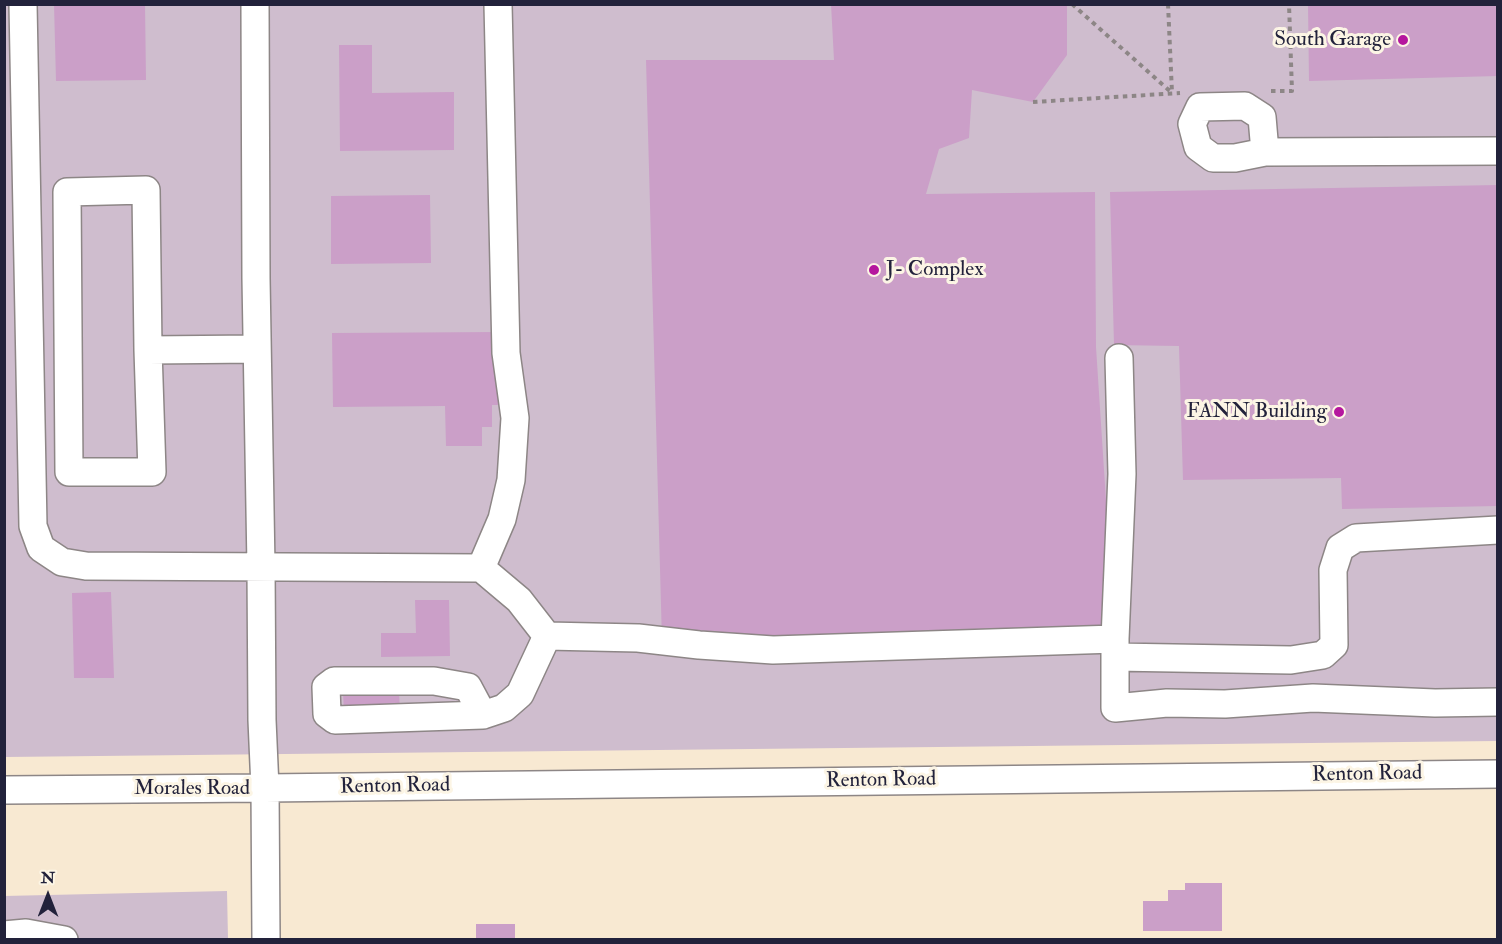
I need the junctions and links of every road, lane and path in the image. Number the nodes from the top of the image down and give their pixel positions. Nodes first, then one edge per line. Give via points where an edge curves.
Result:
1 (23, 4) edge
2 (255, 4) edge
3 (498, 4) edge
4 (1072, 4) edge
5 (1168, 4) edge
6 (1497, 151) edge
7 (1265, 152) dead end
8 (257, 349) junction
9 (148, 350) junction
10 (1119, 358) dead end
11 (1497, 530) edge
12 (261, 567) junction
13 (481, 568) junction
14 (547, 636) junction
15 (1115, 648) junction
16 (1497, 702) edge
17 (483, 715) junction
18 (1497, 774) edge
19 (265, 788) junction
20 (4, 790) edge
21 (4, 935) edge
22 (64, 939) edge
23 (266, 939) edge

1 - 12 street via 33,526 40,548 62,562 86,566
2 - 8 street
3 - 13 street via 506,353 515,418 511,480 502,519
4 - 5 path via 1172,94
6 - 7 street
8 - 9 street
8 - 12 street
9 - 9 street via 146,190 68,192 69,472 152,472
10 - 15 street via 1122,474
11 - 15 street via 1356,538 1340,548 1333,570 1334,645 1323,656 1291,660
12 - 13 street
12 - 19 street
13 - 14 street via 519,600
14 - 15 street via 638,638 772,650
14 - 17 street via 520,694 504,708
15 - 16 street via 1115,708 1313,698
17 - 17 street via 335,720 327,714 326,687 334,681 446,683 468,687
18 - 19 street, Renton Road
19 - 20 street, Morales Road
19 - 23 street, Morales Road
21 - 22 street via 26,933

